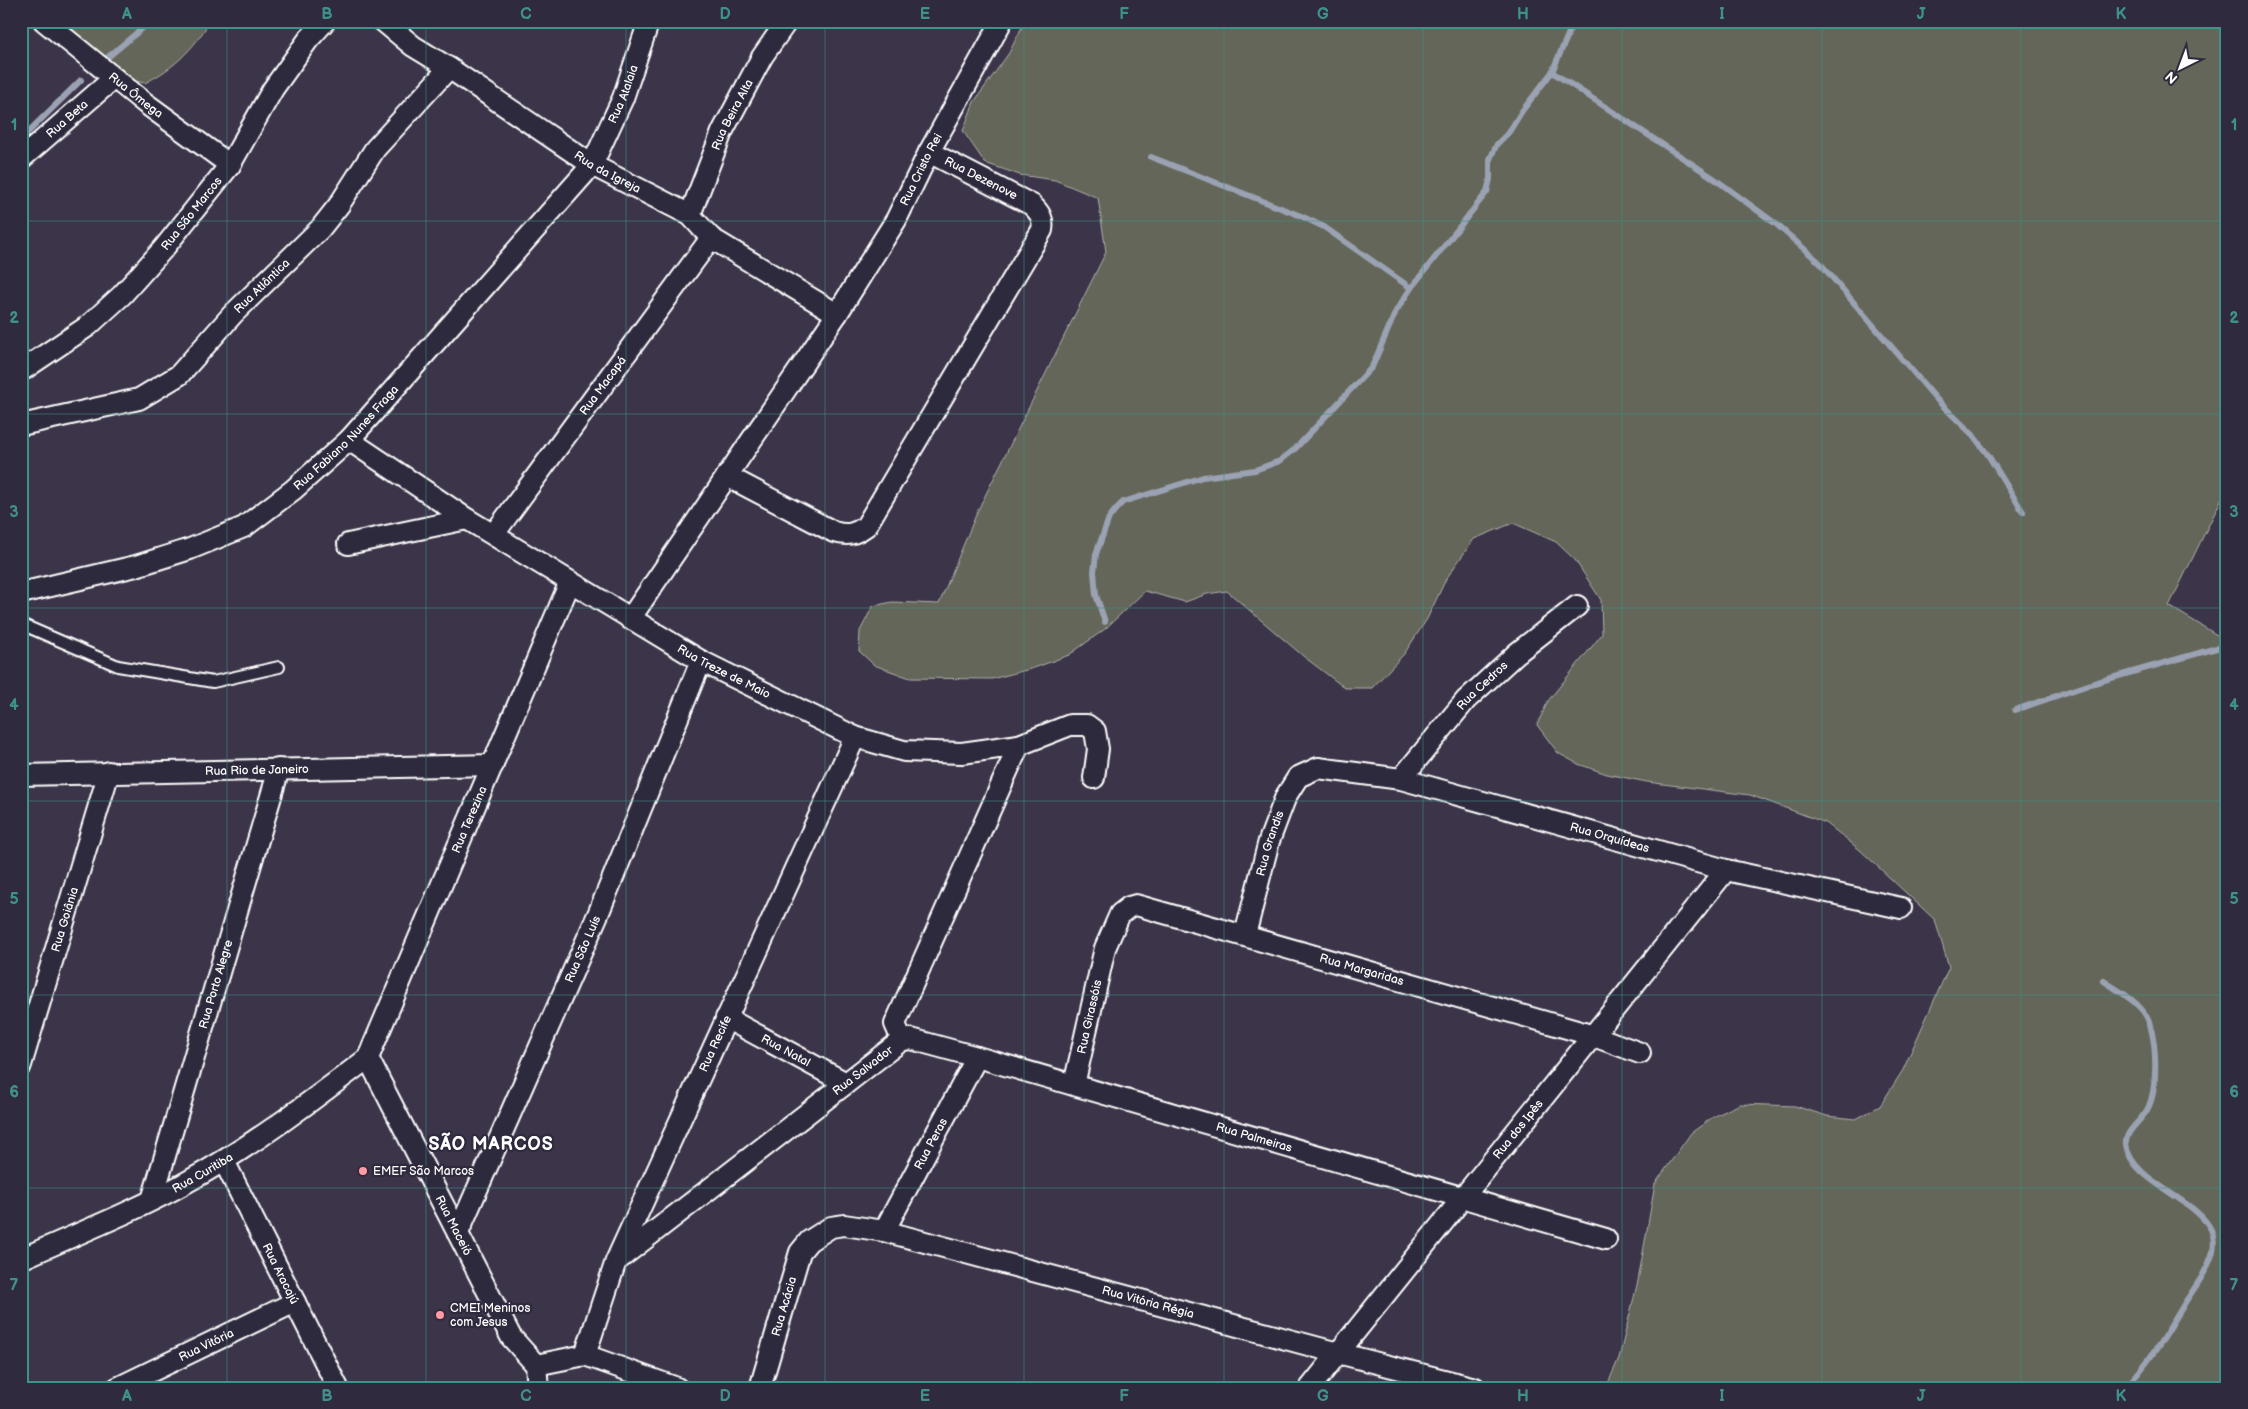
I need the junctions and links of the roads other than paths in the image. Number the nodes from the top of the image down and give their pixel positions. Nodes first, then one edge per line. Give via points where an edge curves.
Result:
1 (44, 21) edge
2 (325, 21) edge
3 (383, 21) edge
4 (649, 21) edge
5 (787, 21) edge
6 (1002, 21) edge
7 (449, 68) junction
8 (114, 78) junction
9 (929, 152) junction
10 (21, 159) edge
11 (230, 165) junction
12 (592, 165) junction
13 (690, 216) junction
14 (710, 238) junction
15 (837, 314) junction
16 (21, 371) edge
17 (21, 425) edge
18 (349, 440) junction
19 (727, 476) junction
20 (467, 519) junction
21 (494, 534) junction
22 (348, 544) dead end
23 (570, 582) junction
24 (21, 593) edge
25 (1577, 606) dead end
26 (630, 618) junction
27 (21, 624) edge
28 (701, 661) junction
29 (279, 666) dead end
30 (855, 737) junction
31 (1019, 745) junction
32 (494, 765) junction
33 (1318, 768) joint
34 (279, 769) junction
35 (109, 772) junction
36 (21, 774) edge
37 (1094, 778) dead end
38 (1401, 779) junction
39 (1726, 870) junction
40 (1901, 908) dead end
41 (1245, 935) junction
42 (1105, 948) joint
43 (726, 1018) junction
44 (1591, 1035) junction
45 (902, 1040) junction
46 (1640, 1054) dead end
47 (977, 1057) junction
48 (368, 1058) junction
49 (21, 1065) edge
50 (846, 1083) junction
51 (1074, 1084) junction
52 (224, 1161) junction
53 (1462, 1197) junction
54 (152, 1200) junction
55 (884, 1231) junction
56 (820, 1233) joint
57 (458, 1234) junction
58 (1606, 1239) dead end
59 (21, 1259) edge
60 (616, 1261) junction
61 (295, 1302) junction
62 (1338, 1354) junction
63 (585, 1355) junction
64 (536, 1365) junction
65 (117, 1388) edge
66 (338, 1388) edge
67 (538, 1388) edge
68 (677, 1388) edge
69 (760, 1388) edge
70 (1310, 1388) edge
71 (1475, 1388) edge

1 - 8 street, Rua Ômega
2 - 11 street, Rua São Marcos via 273,89
3 - 7 street, Rua da Igreja
4 - 12 street, Rua Atalaia via 624,98
5 - 13 street, Rua Beira Alta via 762,57 722,132
6 - 9 street, Rua Cristo Rei
7 - 12 street, Rua da Igreja
7 - 17 street, Rua Atlântica via 375,150 320,229 233,314 179,375 139,399
8 - 10 street, Rua Beta
8 - 11 street, Rua Ômega
9 - 15 street, Rua Cristo Rei via 896,220
9 - 19 street, Rua Dezenove via 1032,205 1040,212 1042,230 866,526 855,534 834,532
11 - 16 street, Rua São Marcos via 122,295 88,326
12 - 13 street, Rua da Igreja
12 - 18 street, Rua Fabiano Nunes Fraga
13 - 14 street, Rua da Igreja
14 - 15 street, Rua da Igreja
14 - 21 street, Rua Macapá
15 - 19 street, Rua Cristo Rei
18 - 20 street, Rua Treze de Maio
18 - 24 street, Rua Fabiano Nunes Fraga via 293,490 244,527 136,566
19 - 26 street, Rua Cristo Rei
20 - 21 street, Rua Treze de Maio
20 - 22 street
21 - 23 street, Rua Treze de Maio
23 - 26 street, Rua Treze de Maio
23 - 32 street, Rua Terezina
25 - 38 street, Rua Cedros via 1517,653 1466,700
26 - 28 street, Rua Treze de Maio
27 - 29 lane via 118,666 213,682
28 - 30 street, Rua Treze de Maio
28 - 57 street, Rua São Luís via 599,912
30 - 31 street, Rua Treze de Maio via 904,751 932,753 962,753
30 - 43 street, Rua Recife
31 - 37 street, Rua Treze de Maio via 1063,726 1087,725 1095,731 1098,749
31 - 45 street, Rua Salvador via 895,1024
32 - 34 street, Rua Rio de Janeiro
32 - 48 street, Rua Terezina
33 - 38 street, Rua Orquídeas
33 - 41 street, Rua Grandis via 1298,777 1286,796 1269,840
34 - 35 street, Rua Rio de Janeiro
34 - 54 street, Rua Porto Alegre
35 - 36 street, Rua Rio de Janeiro
35 - 49 street, Rua Goiânia
38 - 39 street, Rua Orquídeas
39 - 40 street, Rua Orquídeas
39 - 44 street, Rua dos Ipês
41 - 42 street, Rua Margaridas via 1136,905 1129,906 1120,914
41 - 44 street, Rua Margaridas
42 - 51 street, Rua Girassóis
43 - 50 street, Rua Natal
43 - 60 street, Rua Recife
44 - 46 street, Rua Margaridas
44 - 53 street, Rua dos Ipês
45 - 47 street, Rua Palmeiras via 911,1039
45 - 50 street, Rua Salvador
47 - 51 street, Rua Palmeiras
47 - 55 street, Rua Peras
48 - 52 street, Rua Curitiba
48 - 57 street, Rua Maceió
50 - 60 street, Rua Salvador
51 - 53 street, Rua Palmeiras
52 - 54 street, Rua Curitiba
52 - 61 street, Rua Aracajú
53 - 58 street, Rua Palmeiras
53 - 62 street, Rua dos Ipês
54 - 59 street, Rua Curitiba
55 - 56 street, Rua Vitória Régia via 844,1225 831,1226
55 - 62 street, Rua Vitória Régia
56 - 69 street, Rua Acácia via 800,1252
57 - 64 street, Rua Maceió via 511,1338
60 - 63 street, Rua Recife
61 - 65 street, Rua Vitória
61 - 66 street, Rua Aracajú
62 - 70 street, Rua dos Ipês
62 - 71 street, Rua Vitória Régia
63 - 64 street
63 - 68 street
64 - 67 street

